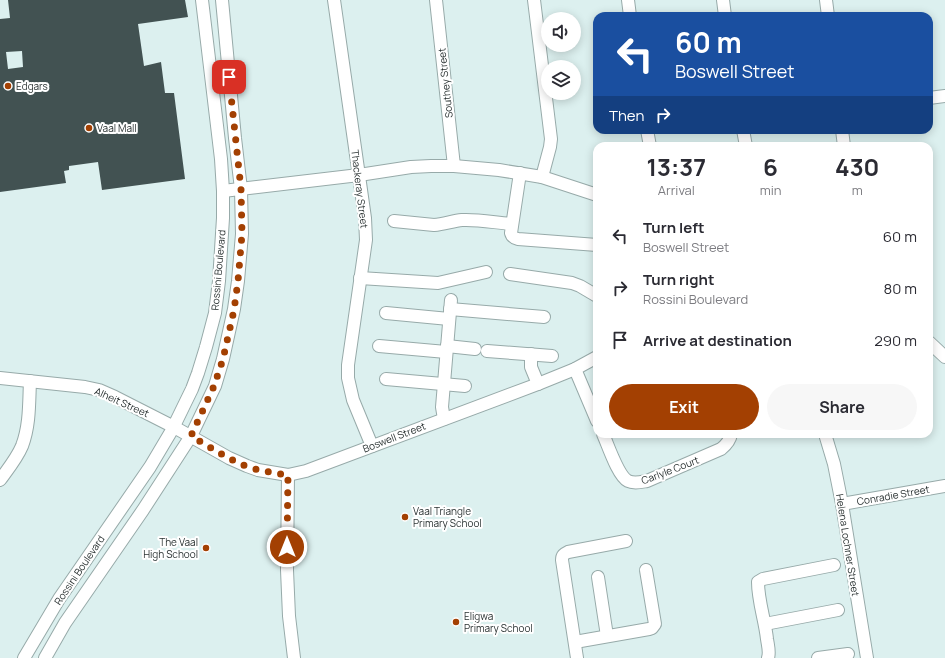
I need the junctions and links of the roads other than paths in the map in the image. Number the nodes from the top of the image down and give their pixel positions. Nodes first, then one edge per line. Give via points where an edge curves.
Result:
1 (202, 0) edge
2 (222, 0) edge
3 (334, 0) edge
4 (436, 0) edge
5 (534, 0) edge
6 (628, 0) edge
7 (723, 0) edge
8 (826, 0) edge
9 (630, 12) edge
10 (724, 12) edge
11 (828, 12) edge
12 (945, 96) edge
13 (933, 98) edge
14 (454, 166) junction
15 (520, 173) junction
16 (359, 175) junction
17 (542, 177) junction
18 (241, 189) junction
19 (223, 191) junction
20 (593, 194) edge
21 (394, 221) dead end
22 (512, 224) junction
23 (593, 245) edge
24 (486, 272) dead end
25 (510, 274) dead end
26 (360, 278) junction
27 (593, 293) edge
28 (450, 309) junction
29 (386, 313) dead end
30 (544, 317) dead end
31 (379, 346) dead end
32 (933, 346) edge
33 (447, 349) junction
34 (475, 349) dead end
35 (487, 350) dead end
36 (531, 354) junction
37 (552, 356) dead end
38 (945, 357) edge
39 (593, 359) edge
40 (574, 369) junction
41 (0, 378) edge
42 (386, 379) dead end
43 (30, 381) junction
44 (444, 384) junction
45 (538, 384) junction
46 (464, 386) dead end
47 (593, 412) edge
48 (444, 418) junction
49 (174, 427) junction
50 (191, 436) junction
51 (605, 438) edge
52 (730, 438) edge
53 (826, 438) edge
54 (372, 446) junction
55 (288, 475) junction
56 (0, 480) edge
57 (945, 486) edge
58 (842, 504) junction
59 (626, 541) dead end
60 (834, 565) dead end
61 (646, 570) dead end
62 (598, 578) dead end
63 (838, 610) dead end
64 (765, 624) junction
65 (607, 636) junction
66 (575, 642) junction
67 (848, 654) dead end
68 (24, 658) edge
69 (45, 658) edge
70 (294, 658) edge
71 (577, 658) edge
72 (768, 658) edge
73 (818, 658) edge
74 (867, 658) edge

1 - 19 street, Rossini Boulevard
2 - 18 street, Rossini Boulevard
3 - 16 street, Thackeray Street
4 - 14 street, Southey Street
5 - 17 street via 551,139
6 - 9 street
7 - 10 street
8 - 11 street
12 - 13 street
14 - 15 street
14 - 16 street via 411,167
15 - 17 street
15 - 22 street
16 - 18 street
16 - 26 street, Thackeray Street via 366,240
17 - 20 street
18 - 19 street
18 - 50 street, Rossini Boulevard via 242,234 234,310 214,386
19 - 49 street, Rossini Boulevard via 222,249 215,313 198,373
21 - 22 street via 434,225 458,220
22 - 23 street via 512,235 518,239
24 - 26 street via 438,283
25 - 27 street via 572,283
26 - 54 street, Thackeray Street via 348,378 353,400
28 - 29 street
28 - 30 street
28 - 33 street
31 - 33 street
32 - 38 street
33 - 34 street
33 - 44 street
35 - 36 street
36 - 37 street
36 - 45 street via 531,367
39 - 40 street, Boswell Street
40 - 45 street, Boswell Street
40 - 47 street
41 - 43 street, Alheit Street
42 - 44 street
43 - 49 street, Alheit Street via 99,390
43 - 56 street via 25,435 18,454
44 - 46 street
44 - 48 street
45 - 48 street, Boswell Street
48 - 54 street, Boswell Street
49 - 50 street, Alheit Street
49 - 68 street, Rossini Boulevard
50 - 55 street, Boswell Street via 247,466
50 - 69 street, Rossini Boulevard
51 - 52 street, Carlyle Court via 623,478 636,483 647,481 721,449 726,446
53 - 58 street, Helena Lochner Street
54 - 55 street, Boswell Street via 306,471
55 - 70 street via 287,562
57 - 58 street, Conradie Street
58 - 74 street, Helena Lochner Street
59 - 66 street via 568,552 562,557
60 - 64 street via 760,580 758,590
61 - 65 street via 654,626
62 - 65 street
63 - 64 street
64 - 72 street via 770,653
65 - 66 street
66 - 71 street
67 - 73 street

